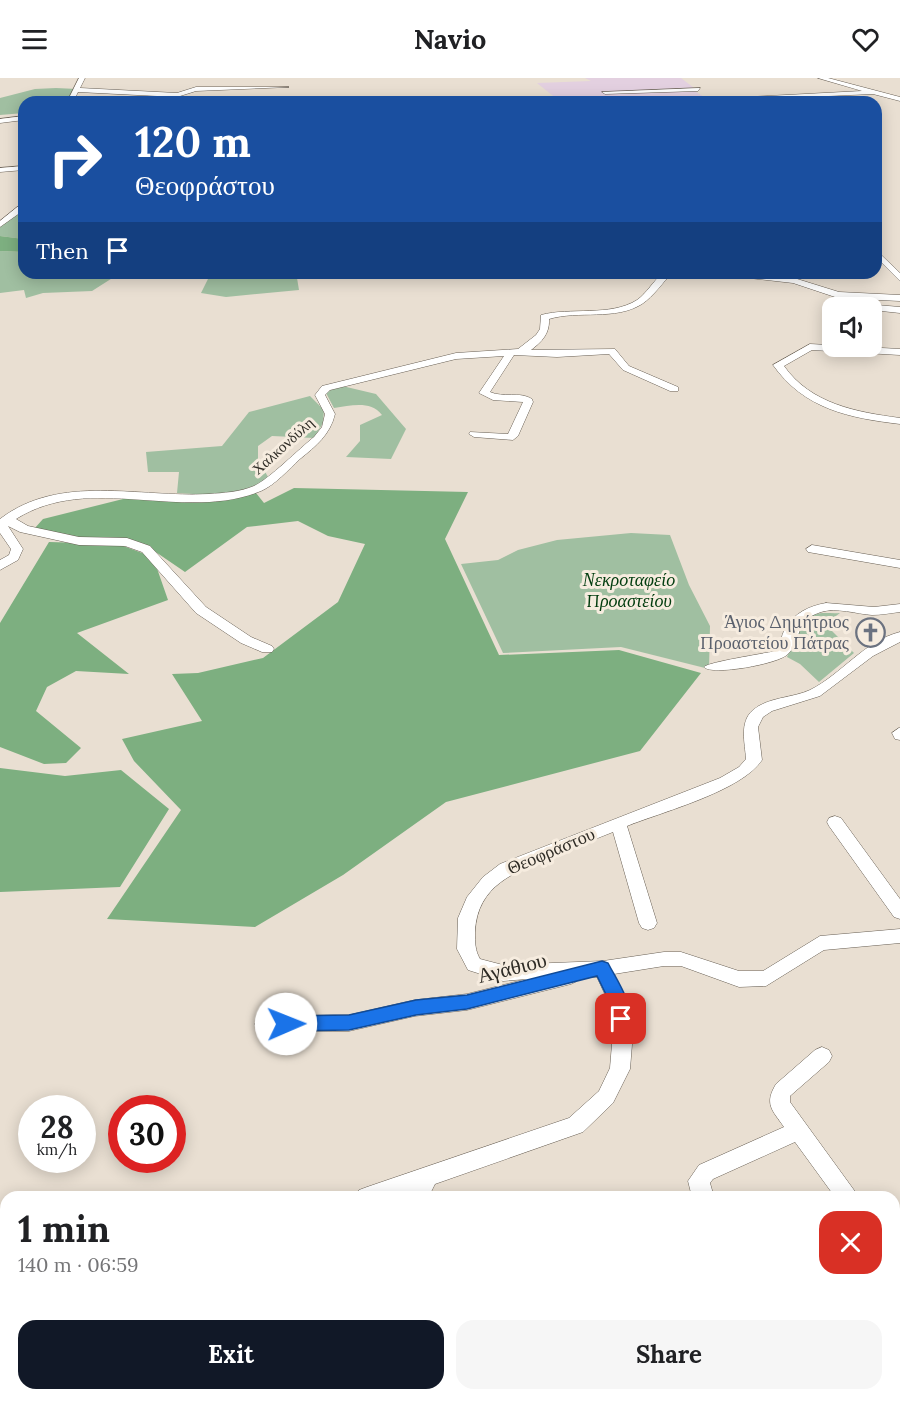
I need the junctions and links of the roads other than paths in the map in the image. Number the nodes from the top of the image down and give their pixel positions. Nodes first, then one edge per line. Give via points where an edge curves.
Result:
1 (82, 78) edge
2 (821, 78) edge
3 (863, 80) dead end
4 (691, 81) dead end
5 (847, 86) junction
6 (286, 87) dead end
7 (698, 89) junction
8 (78, 90) junction
9 (605, 92) dead end
10 (872, 92) junction
11 (74, 96) edge
12 (709, 96) edge
13 (794, 96) edge
14 (888, 96) junction
15 (882, 99) edge
16 (900, 99) edge
17 (18, 119) edge
18 (0, 121) edge
19 (18, 168) edge
20 (0, 170) edge
21 (18, 211) edge
22 (0, 225) edge
23 (882, 258) edge
24 (900, 278) edge
25 (661, 279) edge
26 (778, 279) edge
27 (900, 298) edge
28 (882, 308) edge
29 (900, 310) edge
30 (900, 352) edge
31 (514, 354) junction
32 (674, 389) dead end
33 (900, 421) edge
34 (474, 434) dead end
35 (9, 517) junction
36 (812, 549) dead end
37 (900, 564) edge
38 (0, 566) edge
39 (900, 608) edge
40 (900, 636) edge
41 (267, 649) dead end
42 (711, 667) dead end
43 (835, 822) dead end
44 (618, 823) junction
45 (900, 912) edge
46 (648, 923) dead end
47 (900, 936) edge
48 (602, 968) junction
49 (264, 1024) dead end
50 (822, 1056) dead end
51 (798, 1131) junction
52 (426, 1177) junction
53 (385, 1191) edge
54 (416, 1191) edge
55 (702, 1191) edge
56 (843, 1191) edge

1 - 8 street
2 - 5 street
3 - 5 street
4 - 7 street
5 - 10 street
6 - 8 street via 194,89 177,95
7 - 9 street
7 - 12 street
8 - 11 street
10 - 13 street
10 - 14 street
14 - 15 street
14 - 16 street
17 - 18 street
19 - 20 street
21 - 22 street
23 - 24 street
25 - 31 street via 632,306 546,316 540,338
26 - 27 street via 837,295
28 - 29 street
30 - 33 street via 810,347 778,365 786,379 810,397 852,413
31 - 32 street via 612,351 626,368
31 - 34 street via 484,393 492,398 527,399 513,436
31 - 35 street, Χαλκονδύλη via 456,356 326,388 320,395 330,414 324,433 259,488 247,493 217,498 92,494 59,497 30,504
35 - 38 street via 2,523 3,529 17,549
35 - 41 street via 24,529 79,541 127,542 146,549 201,610
36 - 37 street
39 - 42 street via 815,609 792,629 780,654
40 - 44 street, Θεοφράστου via 868,653 815,693 757,714 751,727 754,760 744,771 702,792
43 - 45 street
44 - 46 street
44 - 48 street, Θεοφράστου via 506,869 473,902 467,918 466,949 474,965 503,973
47 - 48 street, Αγάθιου via 820,944 766,978 739,979 681,960
48 - 49 street, Αγάθιου via 467,1002 416,1008 349,1023
48 - 52 street via 620,1005 623,1032 620,1069 606,1097 576,1125
50 - 51 street via 779,1097 780,1105
51 - 55 street via 706,1172 699,1181
51 - 56 street
52 - 53 street
52 - 54 street

